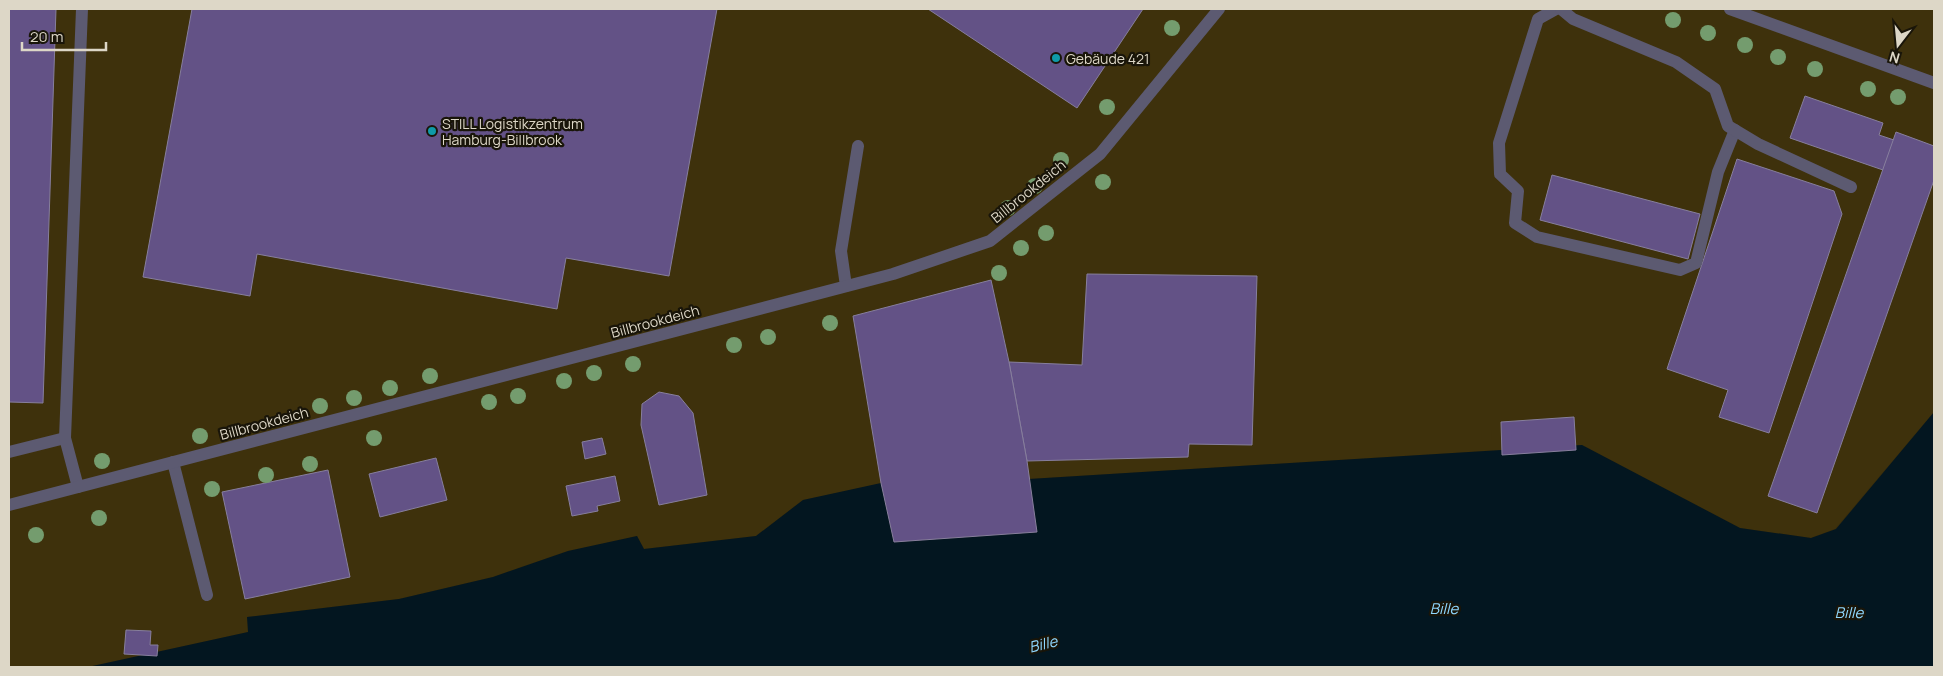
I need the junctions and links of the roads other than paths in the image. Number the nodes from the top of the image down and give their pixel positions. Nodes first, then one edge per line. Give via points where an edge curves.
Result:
1 (82, 9) edge
2 (1219, 9) edge
3 (1556, 9) edge
4 (1561, 9) edge
5 (1730, 9) edge
6 (1934, 83) edge
7 (1735, 130) junction
8 (858, 146) dead end
9 (1851, 188) dead end
10 (846, 286) junction
11 (65, 438) junction
12 (9, 452) edge
13 (173, 462) junction
14 (78, 487) junction
15 (9, 505) edge
16 (207, 596) dead end

1 - 11 street
2 - 10 street, Billbrookdeich via 1100,154 990,241
3 - 7 street via 1538,18 1499,143 1500,174 1518,191 1515,223 1537,237 1680,270 1696,263 1718,172
4 - 7 street via 1573,20 1676,62 1708,84 1715,89 1728,126
5 - 6 street
7 - 9 street
8 - 10 street via 840,251
10 - 13 street, Billbrookdeich
11 - 12 street
11 - 14 street
13 - 14 street, Billbrookdeich
13 - 16 street
14 - 15 street, Billbrookdeich

